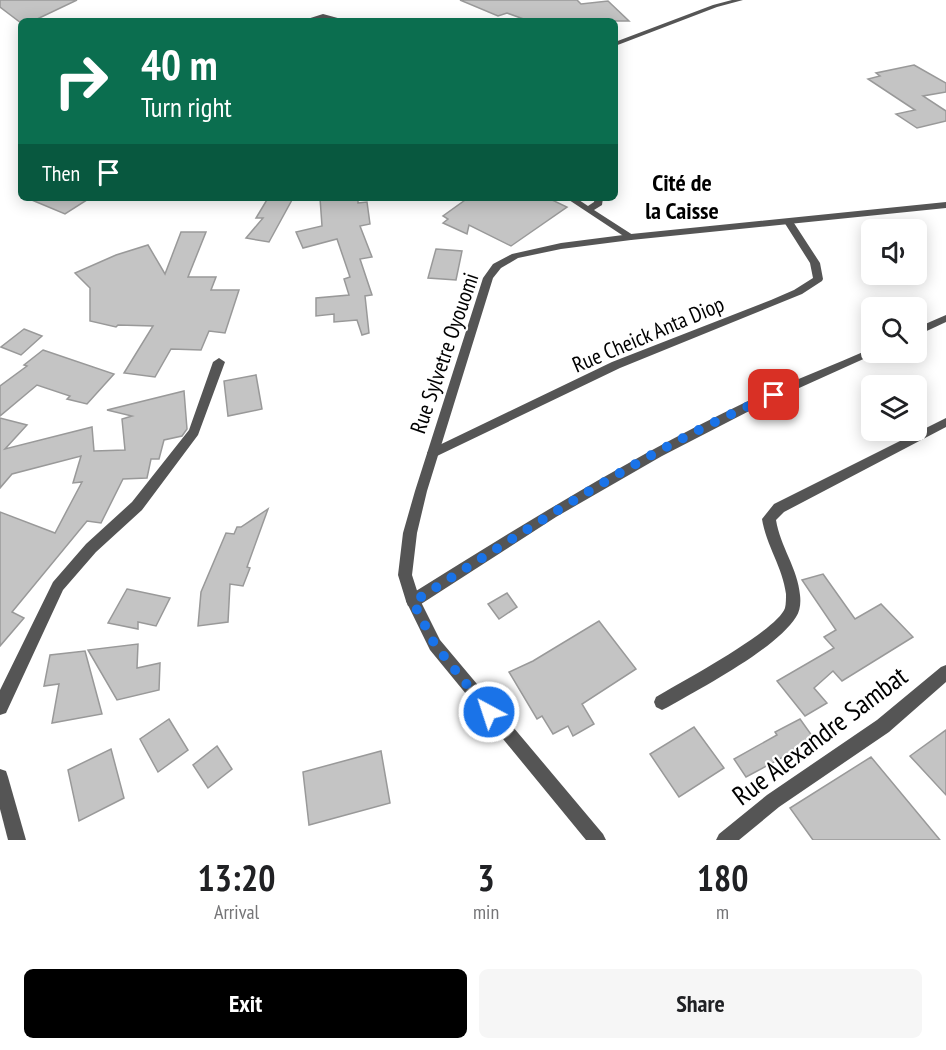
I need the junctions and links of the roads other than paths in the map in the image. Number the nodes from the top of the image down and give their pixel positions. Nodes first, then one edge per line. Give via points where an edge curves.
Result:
1 (740, 0) edge
2 (315, 18) edge
3 (331, 18) edge
4 (618, 43) edge
5 (575, 201) edge
6 (599, 201) edge
7 (946, 205) edge
8 (589, 209) junction
9 (789, 222) junction
10 (631, 237) junction
11 (946, 318) edge
12 (927, 328) edge
13 (861, 358) edge
14 (219, 362) dead end
15 (946, 422) edge
16 (433, 453) junction
17 (413, 602) junction
18 (946, 672) edge
19 (662, 702) dead end
20 (0, 707) edge
21 (0, 777) edge
22 (17, 840) edge
23 (597, 840) edge
24 (725, 840) edge

1 - 4 street
2 - 3 street
5 - 8 street
6 - 8 street
7 - 9 street, Rue Sylvetre Oyouomi
8 - 10 street
9 - 10 street, Rue Sylvetre Oyouomi
9 - 16 street, Rue Cheick Anta Diop via 815,262 818,279 811,285 616,365
10 - 16 street, Rue Sylvetre Oyouomi via 536,250 497,266 480,301
11 - 12 street
13 - 17 street via 753,404 658,453 551,513
14 - 20 street via 194,432 137,506 58,585
15 - 19 street via 779,508 769,519 771,537 789,579 791,611 760,641
16 - 17 street, Rue Sylvetre Oyouomi via 410,533 405,575
17 - 23 street, Rue Sylvetre Oyouomi via 435,645
18 - 24 street, Rue Alexandre Sambat via 883,726 773,801
21 - 22 street

